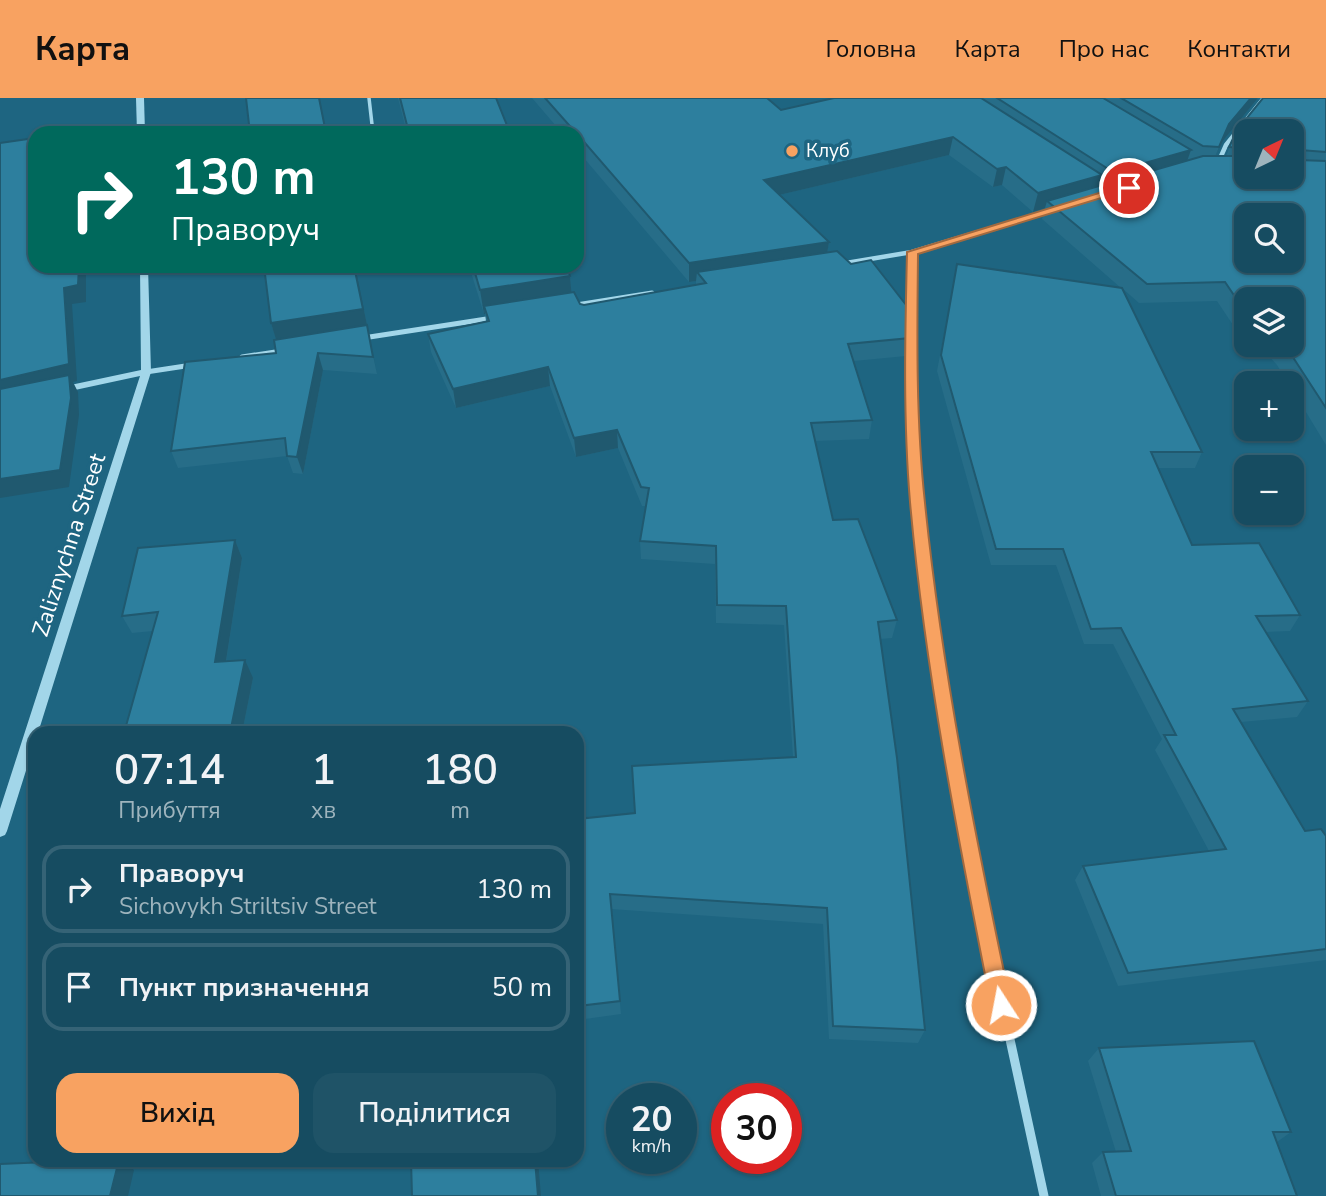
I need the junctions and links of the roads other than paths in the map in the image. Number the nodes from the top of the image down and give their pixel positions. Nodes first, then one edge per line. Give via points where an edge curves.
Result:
1 (140, 98) edge
2 (369, 98) edge
3 (1264, 98) edge
4 (141, 126) edge
5 (372, 126) edge
6 (1226, 168) edge
7 (1055, 209) edge
8 (912, 252) junction
9 (830, 265) edge
10 (144, 273) edge
11 (666, 291) edge
12 (556, 308) edge
13 (502, 316) edge
14 (351, 340) edge
15 (296, 348) edge
16 (228, 359) edge
17 (201, 363) edge
18 (146, 372) junction
19 (53, 392) edge
20 (33, 726) edge
21 (28, 743) edge
22 (0, 831) edge
23 (1044, 1196) edge

1 - 4 street
2 - 5 lane
3 - 6 street via 1226,145 1216,167
7 - 8 street
8 - 9 street
8 - 23 street via 911,388 917,502 934,642 963,821
10 - 18 street, Zaliznychna Street
11 - 12 street
13 - 14 street
15 - 16 street
17 - 18 street
18 - 19 street
18 - 20 street, Zaliznychna Street
21 - 22 street, Zaliznychna Street

